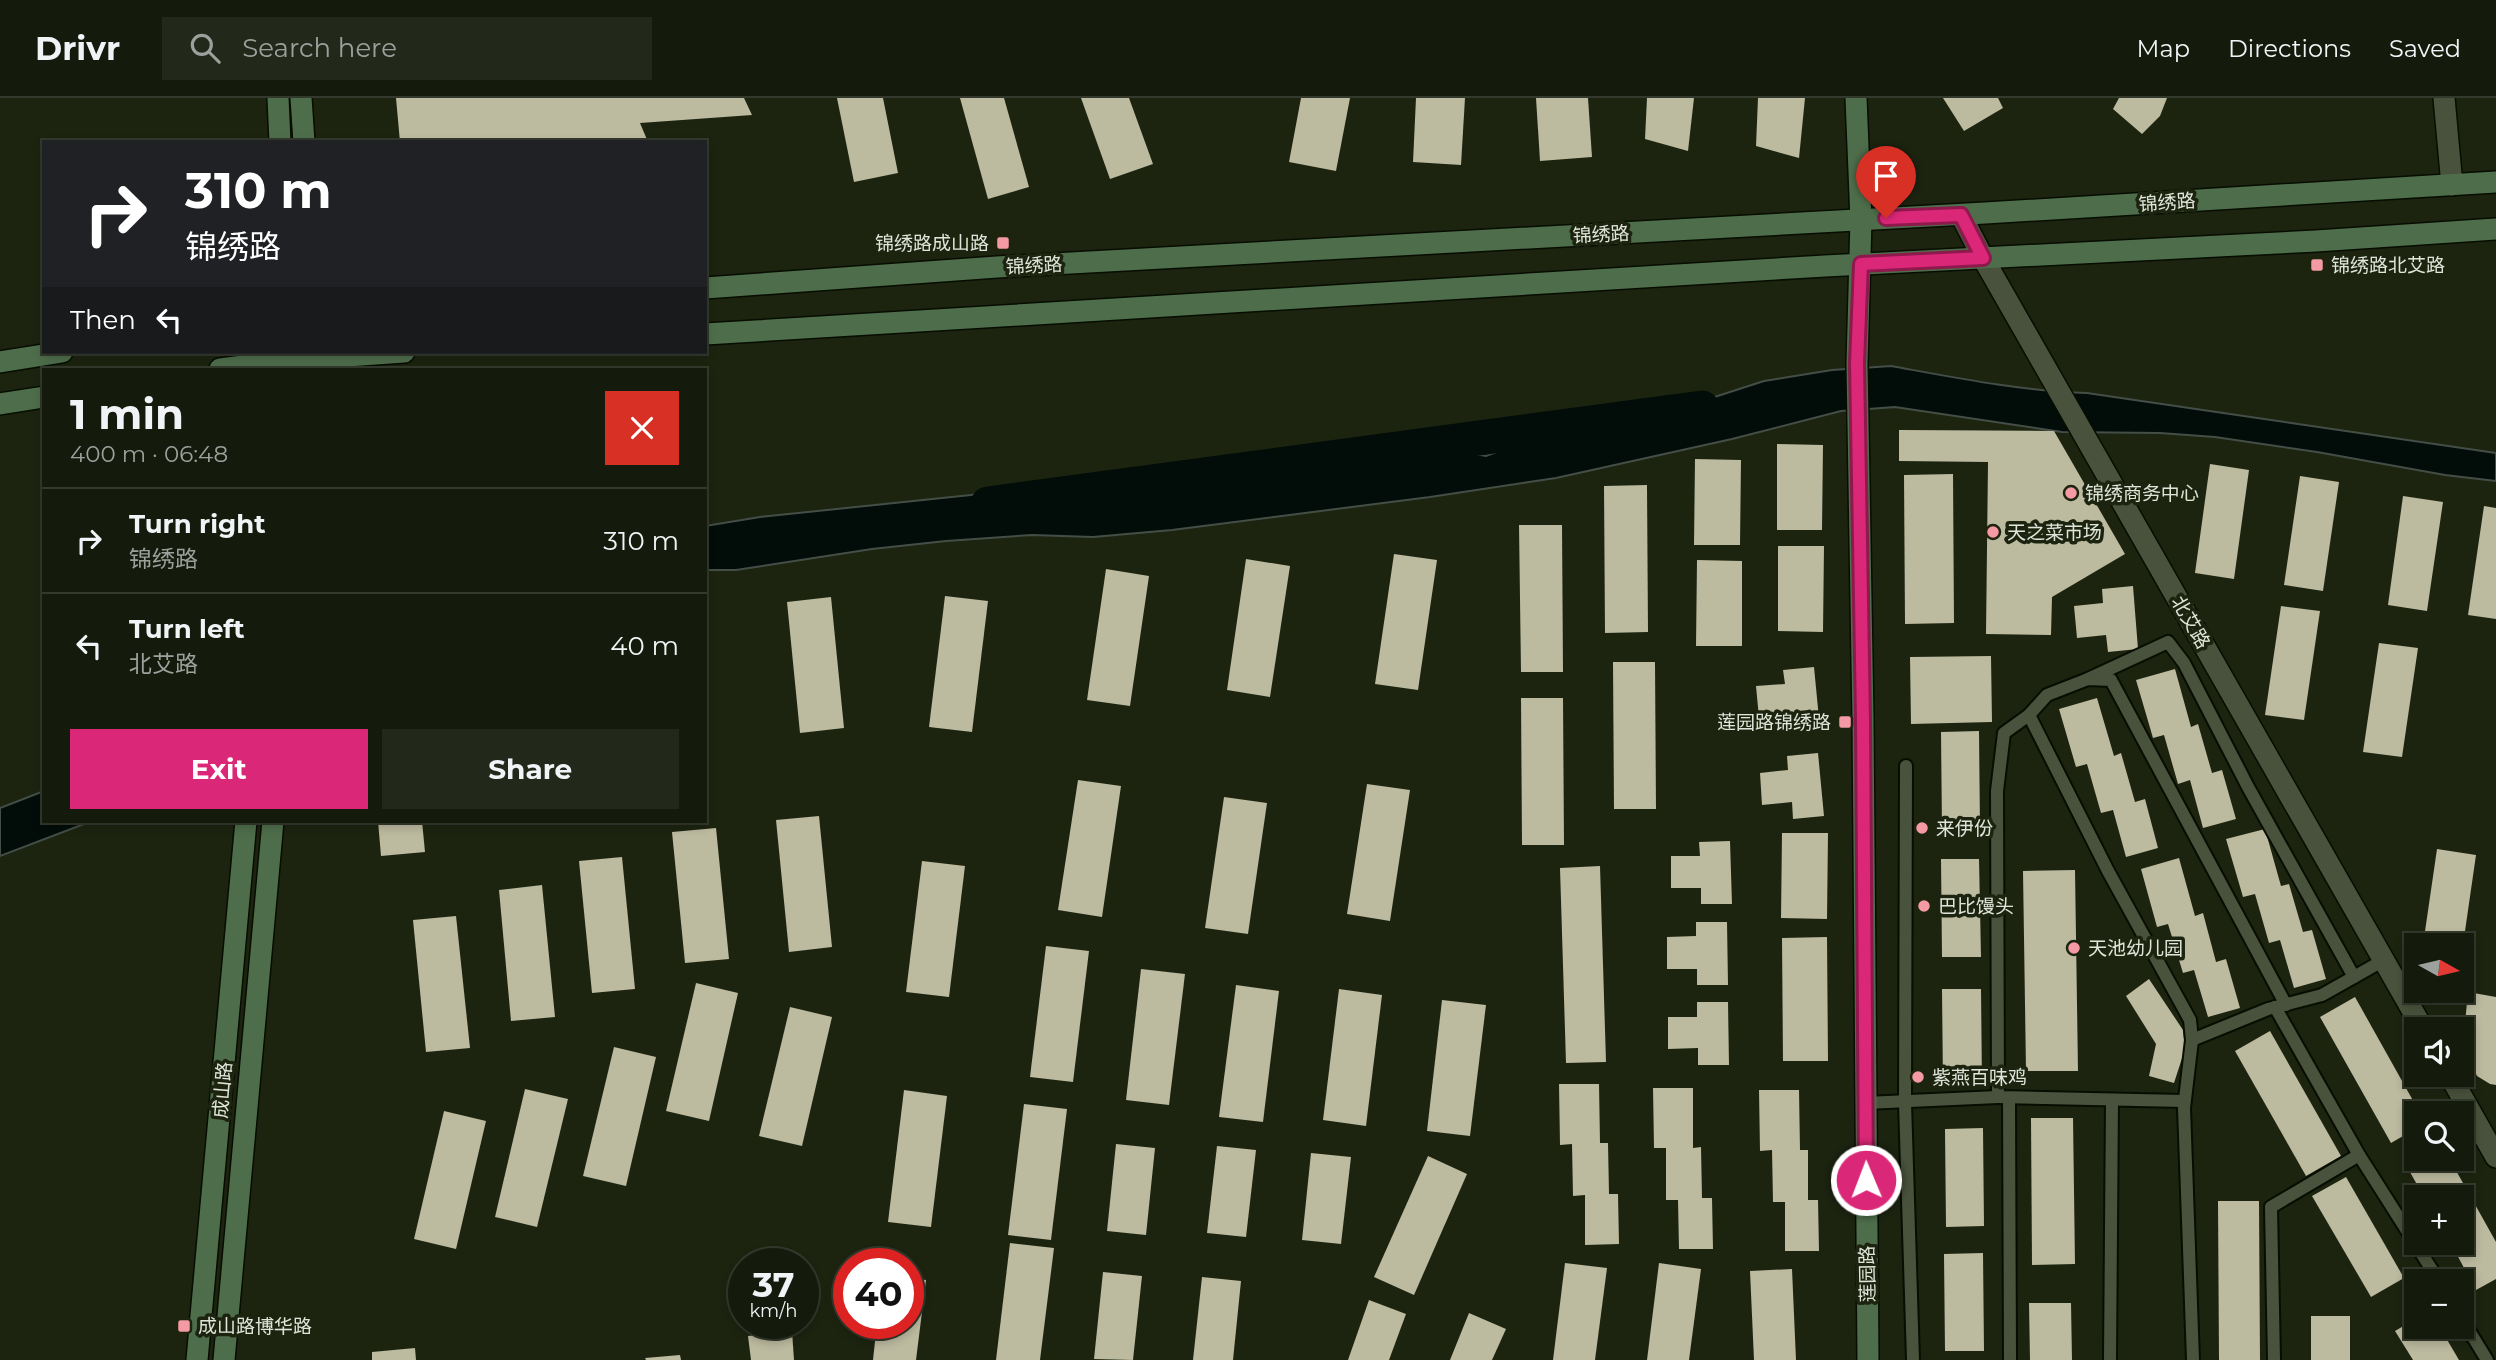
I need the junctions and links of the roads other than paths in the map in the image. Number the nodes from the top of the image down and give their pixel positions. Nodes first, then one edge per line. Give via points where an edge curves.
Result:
1 (278, 98) edge
2 (301, 98) edge
3 (1856, 98) edge
4 (2444, 98) edge
5 (280, 140) edge
6 (304, 140) edge
7 (2496, 182) edge
8 (2452, 185) junction
9 (1961, 215) junction
10 (1861, 220) junction
11 (2496, 229) edge
12 (1983, 258) junction
13 (1861, 264) junction
14 (707, 288) edge
15 (707, 334) edge
16 (50, 354) edge
17 (381, 354) edge
18 (289, 360) edge
19 (313, 360) edge
20 (0, 362) edge
21 (228, 368) edge
22 (42, 397) edge
23 (0, 404) edge
24 (2088, 679) junction
25 (2029, 715) junction
26 (1906, 766) dead end
27 (246, 823) edge
28 (273, 823) edge
29 (2384, 960) junction
30 (2354, 977) junction
31 (2280, 1006) junction
32 (2416, 1017) edge
33 (2192, 1040) junction
34 (2456, 1087) edge
35 (2003, 1098) junction
36 (2112, 1100) junction
37 (2184, 1101) junction
38 (1865, 1103) junction
39 (1905, 1103) junction
40 (2359, 1155) junction
41 (2496, 1157) edge
42 (2432, 1269) edge
43 (2474, 1339) edge
44 (197, 1360) edge
45 (224, 1360) edge
46 (1868, 1360) edge
47 (1913, 1360) edge
48 (2010, 1360) edge
49 (2110, 1360) edge
50 (2193, 1360) edge
51 (2274, 1360) edge
52 (2487, 1360) edge

1 - 5 main road
2 - 6 main road
3 - 10 main road
4 - 8 street
7 - 8 main road, 锦绣路
8 - 9 main road, 锦绣路
9 - 10 main road, 锦绣路
9 - 12 street, 北艾路
10 - 13 main road
10 - 14 main road, 锦绣路
11 - 12 main road
12 - 13 main road
12 - 29 street, 北艾路
13 - 15 main road
13 - 38 main road, 莲园路 via 1857,363
16 - 20 main road
17 - 19 main road
18 - 19 main road
18 - 21 main road
22 - 23 main road
24 - 25 lane via 2047,695
24 - 30 lane via 2168,642 2184,663
24 - 31 lane via 2111,680
25 - 33 lane via 2190,1020
25 - 35 lane via 2004,733 1997,791
26 - 39 lane
27 - 44 main road, 成山路
28 - 45 main road, 成山路
29 - 30 lane
29 - 32 street, 北艾路
30 - 31 lane via 2322,995
31 - 33 lane
31 - 40 lane
33 - 37 lane
34 - 41 street
35 - 36 lane
35 - 39 lane
35 - 48 lane
36 - 37 lane
36 - 49 lane
37 - 50 lane
38 - 39 lane
38 - 46 main road, 莲园路
39 - 47 lane
40 - 42 lane
40 - 51 lane via 2271,1207
43 - 52 lane

